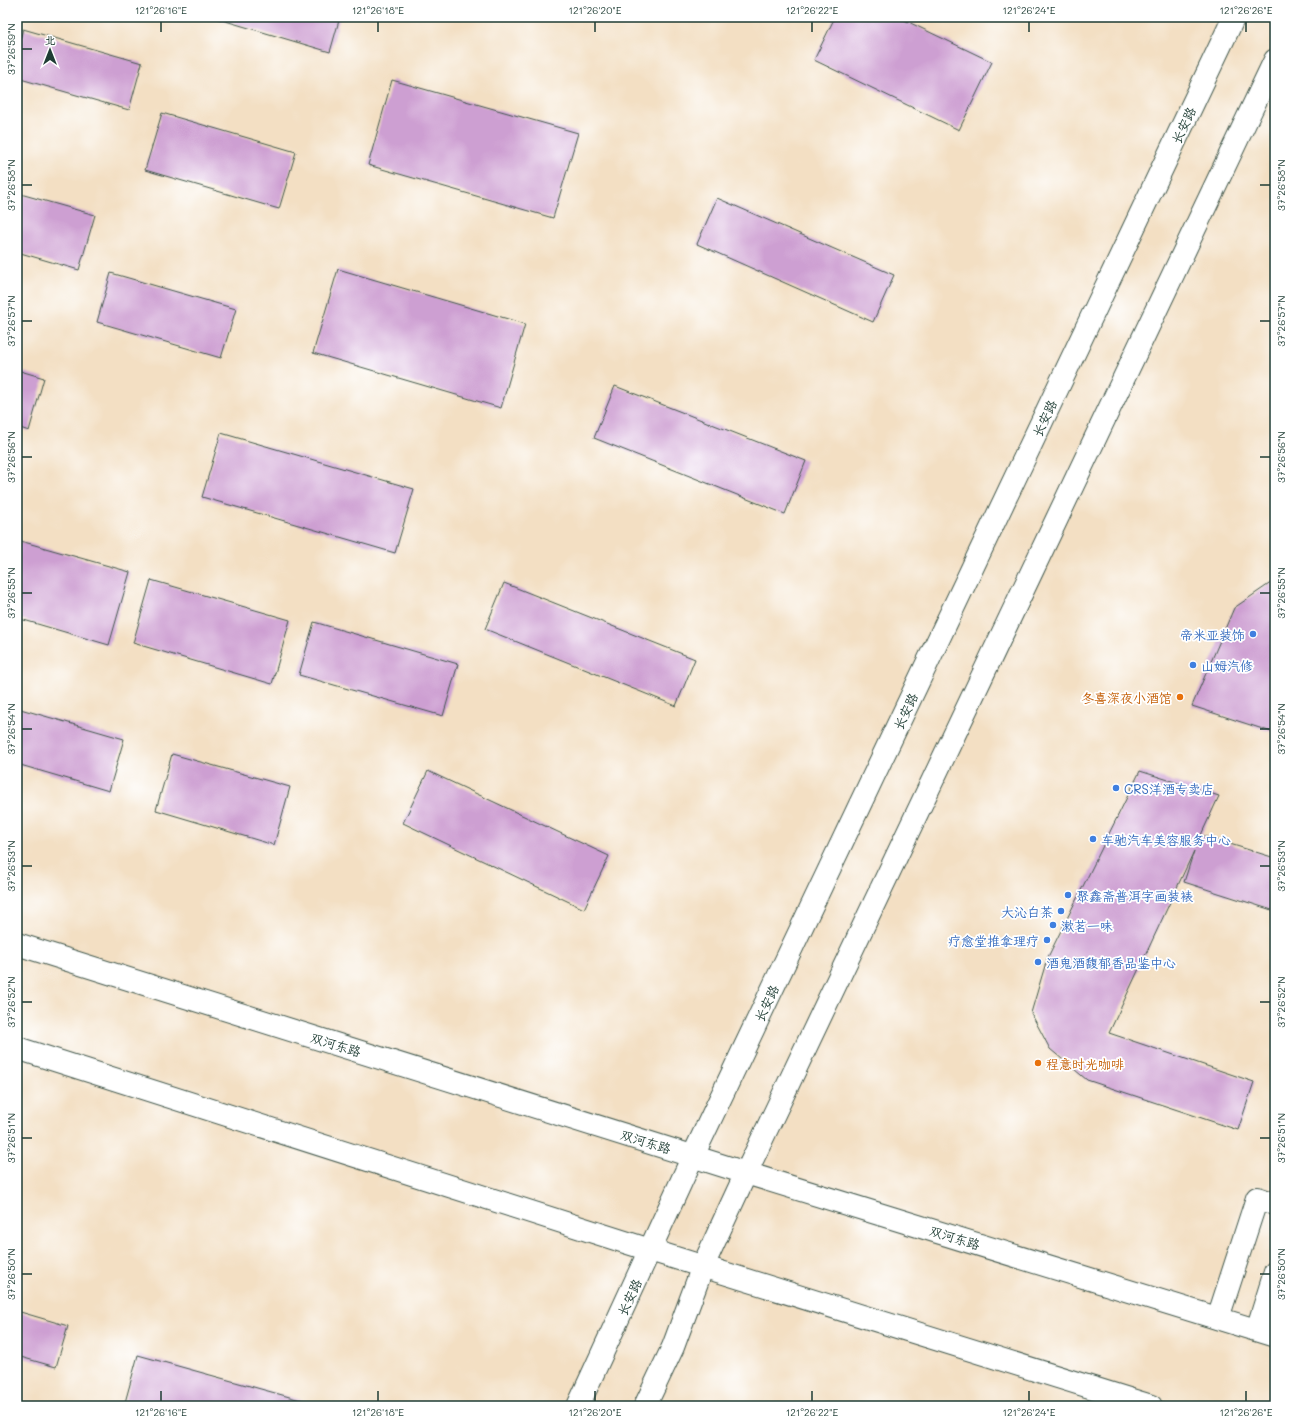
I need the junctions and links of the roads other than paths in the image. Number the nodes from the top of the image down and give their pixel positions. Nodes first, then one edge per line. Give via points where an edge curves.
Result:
1 (1234, 17) edge
2 (1275, 60) edge
3 (17, 944) edge
4 (17, 1048) edge
5 (693, 1156) junction
6 (746, 1173) junction
7 (1275, 1204) edge
8 (650, 1250) junction
9 (703, 1266) junction
10 (1275, 1272) edge
11 (1218, 1318) junction
12 (1266, 1333) edge
13 (578, 1406) edge
14 (645, 1406) edge
15 (1151, 1406) edge

1 - 5 street, 长安路
2 - 6 street
3 - 5 street, 双河东路
4 - 8 street
5 - 6 street, 双河东路
5 - 8 street, 长安路
6 - 9 street
6 - 11 street, 双河东路
7 - 11 street via 1257,1198
8 - 9 street
8 - 13 street, 长安路
9 - 14 street via 672,1347
9 - 15 street
10 - 12 street
11 - 12 street, 双河东路

